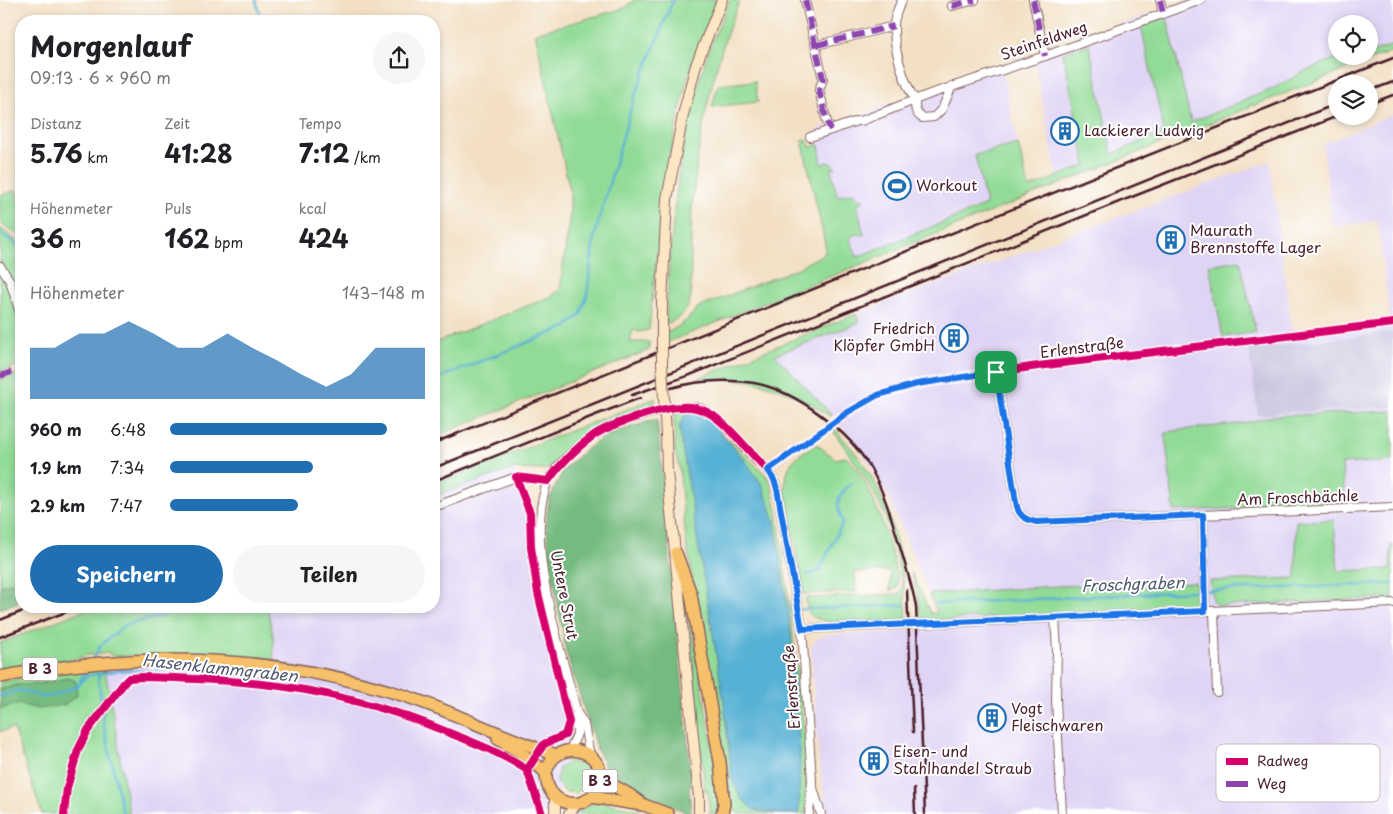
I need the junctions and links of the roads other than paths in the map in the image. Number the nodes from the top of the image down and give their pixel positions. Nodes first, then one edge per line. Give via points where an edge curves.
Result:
1 (722, 0) edge
2 (805, 0) edge
3 (902, 0) edge
4 (975, 0) edge
5 (1033, 0) edge
6 (1160, 0) edge
7 (1201, 0) edge
8 (952, 6) dead end
9 (1163, 13) junction
10 (894, 26) junction
11 (817, 45) junction
12 (1045, 56) junction
13 (952, 86) junction
14 (915, 100) junction
15 (831, 130) junction
16 (810, 137) dead end
17 (0, 266) edge
18 (15, 297) edge
19 (1393, 323) edge
20 (996, 372) junction
21 (768, 470) junction
22 (548, 481) junction
23 (440, 505) edge
24 (1393, 507) edge
25 (1203, 515) junction
26 (676, 553) junction
27 (1393, 603) edge
28 (1205, 611) junction
29 (1214, 611) junction
30 (1055, 618) junction
31 (802, 629) junction
32 (0, 677) edge
33 (1217, 692) dead end
34 (578, 713) junction
35 (476, 725) junction
36 (570, 750) junction
37 (557, 755) junction
38 (590, 756) junction
39 (546, 773) junction
40 (600, 778) junction
41 (812, 781) junction
42 (591, 797) junction
43 (555, 798) junction
44 (644, 805) junction
45 (572, 809) edge
46 (725, 811) edge
47 (1063, 813) edge
48 (555, 814) edge
49 (668, 814) edge
50 (699, 814) edge
51 (809, 814) edge
52 (821, 814) edge

1 - 26 main road, bridge via 696,65 667,199 662,363 667,471
2 - 11 street
3 - 10 street
4 - 8 street
5 - 12 street
6 - 9 street
7 - 9 street, Steinfeldweg
9 - 12 street, Steinfeldweg
10 - 11 street
10 - 14 street via 904,79
11 - 15 street via 823,79 819,90
12 - 13 street, Steinfeldweg
13 - 14 street, Steinfeldweg
13 - 14 street via 942,109 934,118 918,115
14 - 15 street, Steinfeldweg
15 - 16 street, Steinfeldweg
17 - 18 street
19 - 20 street, Erlenstraße
20 - 21 street, Erlenstraße via 917,384 878,395 840,417
20 - 25 street, Am Froschbächle via 1017,509 1021,516 1036,522
21 - 22 street, Untere Strut via 710,413 696,407 679,407 626,421 596,434 566,459
21 - 31 street, Erlenstraße via 777,489
22 - 23 street via 516,477
22 - 34 street, Untere Strut via 541,508 541,555 550,606
24 - 25 street, Am Froschbächle
25 - 28 street
26 - 46 main road via 691,594
26 - 50 main road
27 - 29 street
28 - 29 street
28 - 30 street
29 - 33 street
30 - 31 street
30 - 47 street
31 - 41 street, Erlenstraße
32 - 35 main road, B 3 via 80,664 155,659 272,666 311,672 406,696
34 - 36 street, Untere Strut via 577,734
34 - 38 street, Untere Strut via 584,724
35 - 37 main road, B 3
35 - 39 main road, B 3
36 - 37 main road
36 - 38 main road, B 3
37 - 39 main road
38 - 40 main road, B 3 via 598,767
39 - 43 main road via 547,786
40 - 42 main road, B 3 via 597,791
40 - 44 main road, B 3
41 - 51 street, Erlenstraße
41 - 52 street, Erlenstraße
42 - 44 main road, B 3
42 - 45 main road, B 3
43 - 45 main road, B 3
43 - 48 main road
44 - 49 main road, B 3

